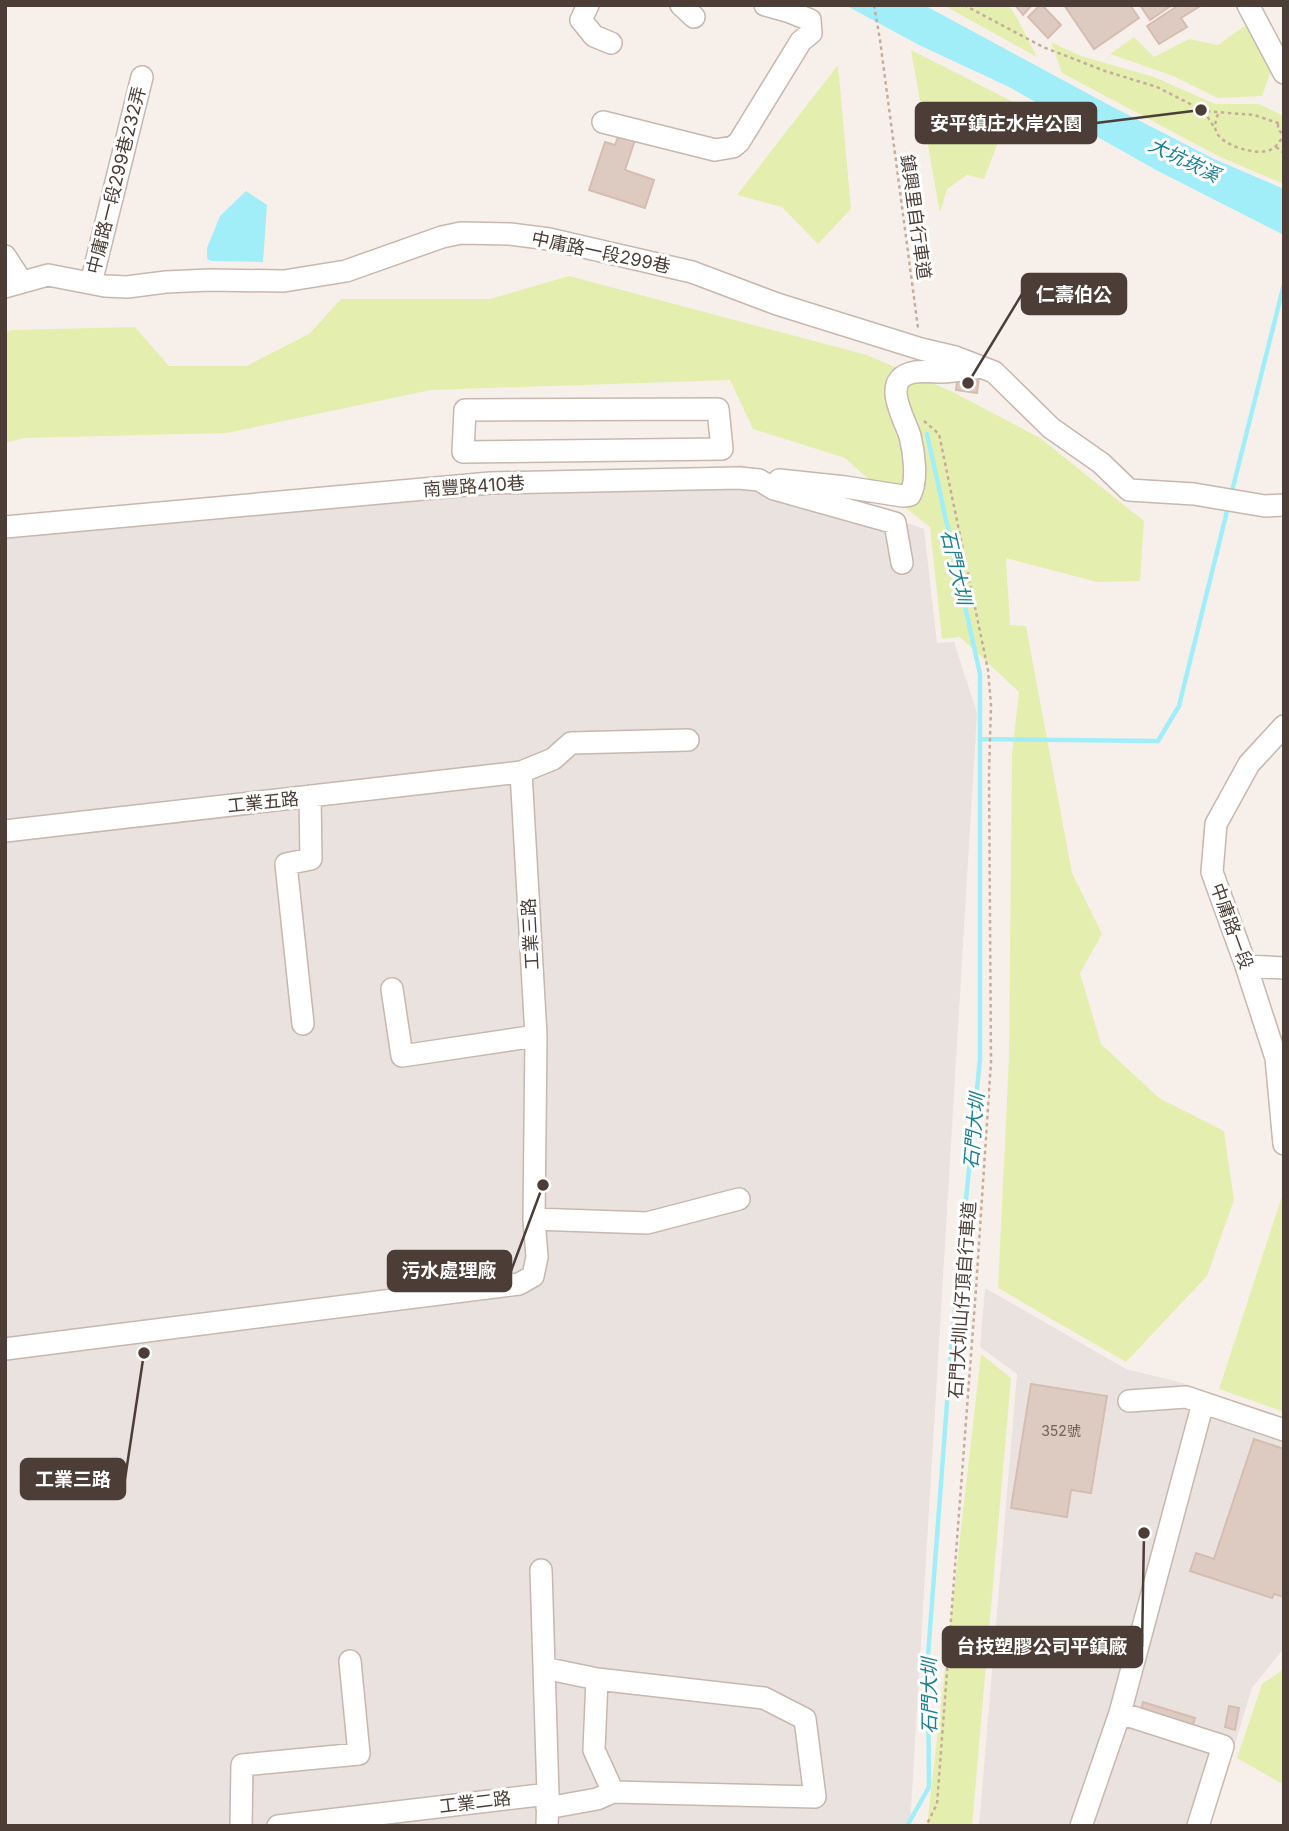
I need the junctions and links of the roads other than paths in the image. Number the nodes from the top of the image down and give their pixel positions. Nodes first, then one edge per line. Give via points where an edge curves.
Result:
1 (588, 5) edge
2 (765, 5) edge
3 (1248, 5) edge
4 (611, 43) dead end
5 (1284, 74) edge
6 (142, 77) dead end
7 (603, 122) dead end
8 (5, 256) edge
9 (90, 283) junction
10 (13, 284) edge
11 (982, 366) junction
12 (658, 451) junction
13 (659, 480) junction
14 (759, 480) junction
15 (1284, 505) edge
16 (5, 527) edge
17 (902, 563) dead end
18 (1284, 726) edge
19 (688, 740) dead end
20 (521, 772) junction
21 (310, 796) junction
22 (5, 831) edge
23 (1246, 966) junction
24 (1284, 968) edge
25 (392, 989) dead end
26 (303, 1024) dead end
27 (536, 1036) junction
28 (1284, 1144) edge
29 (739, 1199) dead end
30 (534, 1219) junction
31 (5, 1349) edge
32 (1129, 1401) dead end
33 (1203, 1403) junction
34 (1284, 1430) edge
35 (541, 1570) dead end
36 (350, 1661) dead end
37 (544, 1668) junction
38 (597, 1678) junction
39 (1120, 1713) junction
40 (613, 1792) junction
41 (548, 1809) edge
42 (309, 1824) edge
43 (241, 1826) edge
44 (278, 1826) edge
45 (1082, 1826) edge
46 (1198, 1826) edge

1 - 4 street via 581,20 594,36
2 - 7 street via 810,20 811,33 801,41 733,147 715,150
3 - 5 street
6 - 9 street, 中庸路一段299巷232弄
8 - 10 street
9 - 10 street, 中庸路一段299巷 via 48,275
9 - 11 street, 中庸路一段299巷 via 127,287 166,282 284,281 346,271 461,233 510,234 692,272 777,304
11 - 14 street via 914,372 895,388 915,457 910,495
11 - 15 street, 中庸路一段299巷 via 1129,490
12 - 12 street via 463,452 465,410 718,410 722,449
12 - 13 street
13 - 14 street, 南豐路410巷
13 - 16 street, 南豐路410巷 via 490,483
14 - 17 street, 南豐路410巷 via 774,489 895,523
18 - 23 street, 中庸路一段 via 1249,764 1216,824 1212,872
19 - 20 street, 工業五路 via 571,743 554,759
20 - 21 street, 工業五路
20 - 27 street, 工業三路
21 - 22 street, 工業五路
21 - 26 street via 311,859 286,864
23 - 24 street
23 - 28 street, 中庸路一段 via 1276,1058
25 - 27 street via 402,1056
27 - 30 street, 工業三路
29 - 30 street via 647,1223
30 - 31 street, 工業三路 via 537,1257 533,1276 519,1284
32 - 33 street via 1186,1397
33 - 34 street
33 - 39 street
35 - 37 street
36 - 43 street via 359,1754 242,1765
37 - 38 street
37 - 41 street
38 - 40 street via 594,1750
38 - 40 street, 工業二路 via 764,1698 805,1719 815,1797
39 - 45 street
39 - 46 street via 1223,1746
40 - 41 street, 工業二路
41 - 42 street, 工業二路
42 - 44 street, 工業二路

